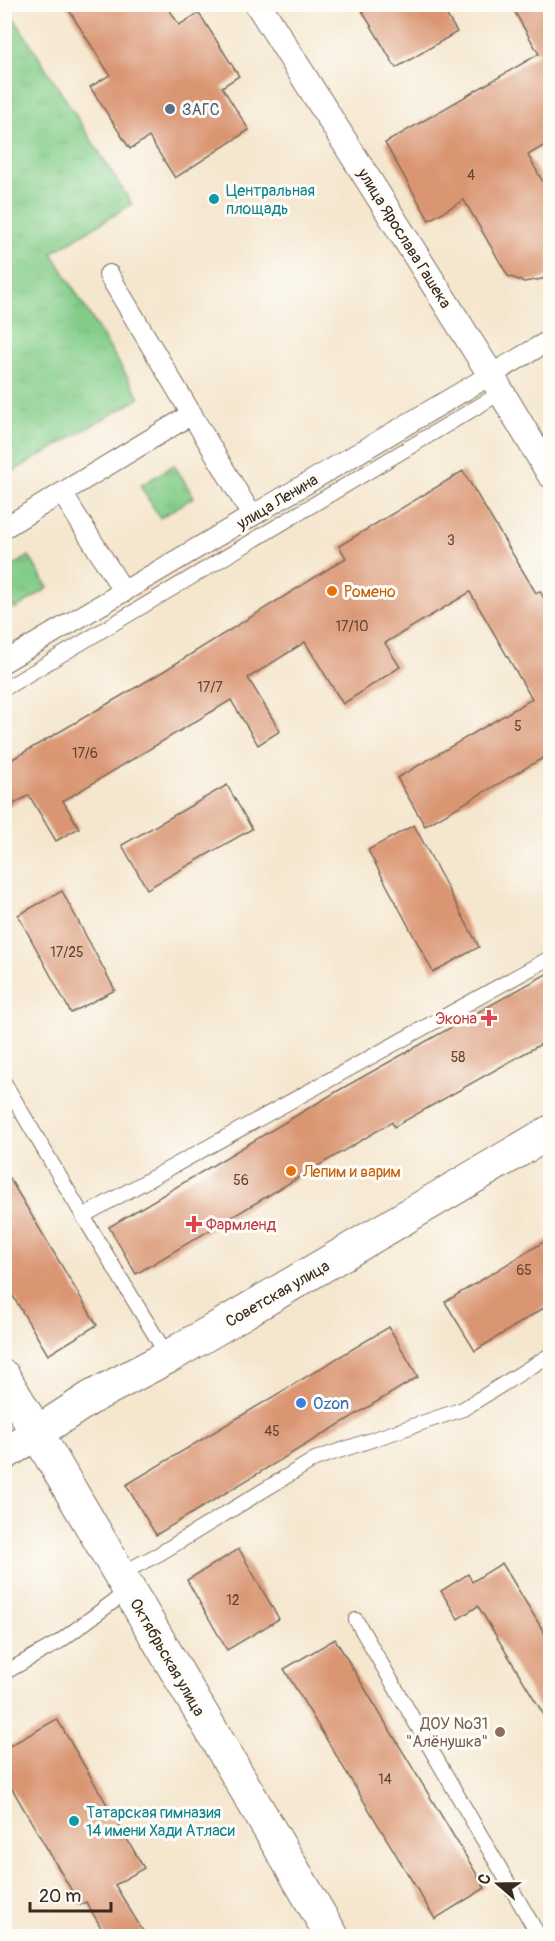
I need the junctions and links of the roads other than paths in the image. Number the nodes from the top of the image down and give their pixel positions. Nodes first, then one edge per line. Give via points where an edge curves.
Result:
1 (258, 4) edge
2 (109, 275) dead end
3 (550, 340) edge
4 (496, 383) junction
5 (192, 414) junction
6 (550, 474) edge
7 (62, 493) junction
8 (252, 516) junction
9 (4, 528) edge
10 (124, 592) junction
11 (4, 662) edge
12 (4, 689) edge
13 (550, 958) edge
14 (4, 1082) edge
15 (550, 1132) edge
16 (83, 1216) junction
17 (550, 1355) edge
18 (168, 1357) junction
19 (4, 1377) edge
20 (38, 1433) junction
21 (4, 1454) edge
22 (125, 1582) junction
23 (356, 1620) dead end
24 (4, 1673) edge
25 (332, 1936) edge
26 (539, 1936) edge

1 - 4 street, улица Ярослава Гашека
2 - 5 street
3 - 4 street, улица Ленина
4 - 6 street, улица Ярослава Гашека
4 - 8 street, улица Ленина
4 - 12 lane
5 - 7 street
5 - 8 street
7 - 9 street
7 - 10 street
8 - 10 street, улица Ленина
10 - 11 street, улица Ленина
13 - 16 lane
14 - 16 lane
15 - 18 street, Советская улица
16 - 18 lane
17 - 22 lane via 463,1409 315,1459 159,1554
18 - 20 street, Советская улица via 92,1397
19 - 20 street, Октябрьская улица
20 - 21 street, Советская улица
20 - 22 street, Октябрьская улица
22 - 24 lane via 59,1642
22 - 25 street, Октябрьская улица
23 - 26 lane

